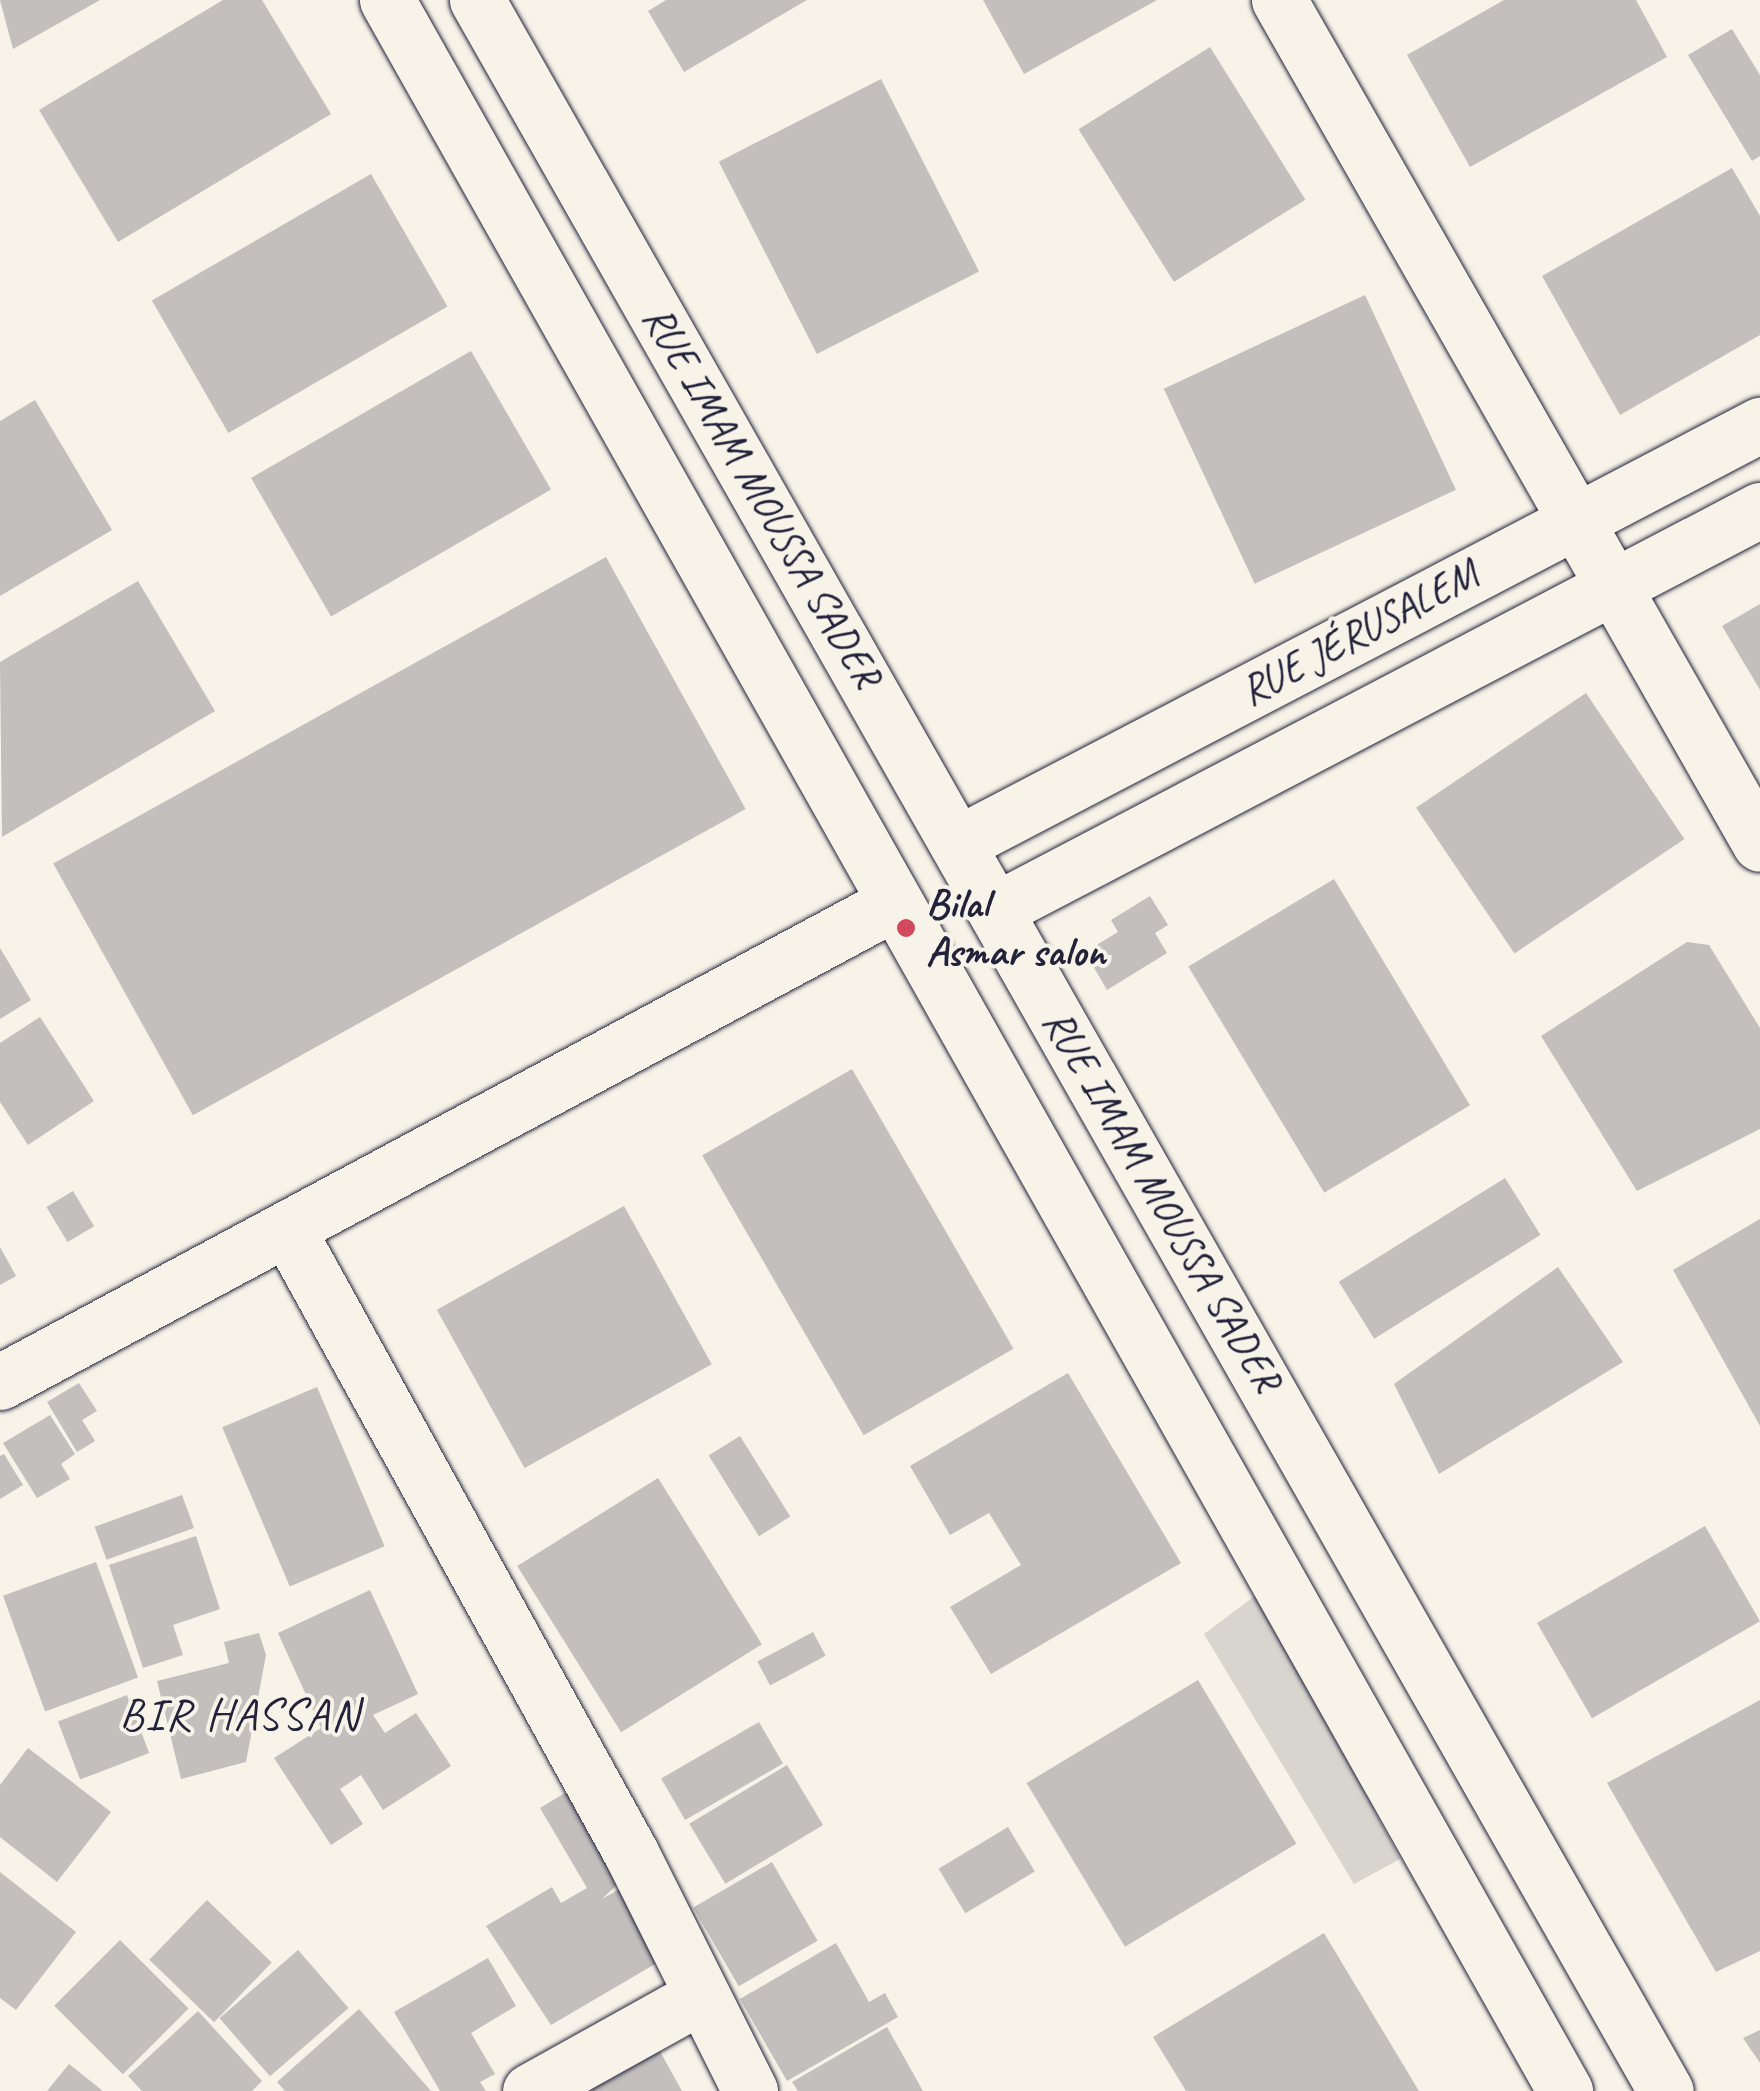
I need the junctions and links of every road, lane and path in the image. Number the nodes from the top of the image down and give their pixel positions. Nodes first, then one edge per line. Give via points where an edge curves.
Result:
1 (388, 0) edge
2 (477, 0) edge
3 (1279, 0) edge
4 (1760, 424) edge
5 (1760, 510) edge
6 (1576, 520) junction
7 (1613, 586) junction
8 (959, 843) junction
9 (1760, 844) edge
10 (894, 903) junction
11 (997, 909) junction
12 (289, 1232) junction
13 (0, 1382) edge
14 (702, 1996) junction
15 (530, 2091) edge
16 (750, 2091) edge
17 (1564, 2091) edge
18 (1666, 2091) edge

1 - 10 street, RUE IMAM MOUSSA SADER
2 - 8 street, RUE IMAM MOUSSA SADER
3 - 6 street
4 - 6 street, RUE JÉRUSALEM
5 - 7 street, RUE JÉRUSALEM
6 - 7 street
6 - 8 street, RUE JÉRUSALEM
7 - 9 street
7 - 11 street, RUE JÉRUSALEM
8 - 11 street, RUE IMAM MOUSSA SADER
10 - 12 street
10 - 17 street, RUE IMAM MOUSSA SADER
11 - 18 street, RUE IMAM MOUSSA SADER
12 - 13 street
12 - 14 street
14 - 15 street
14 - 16 street

